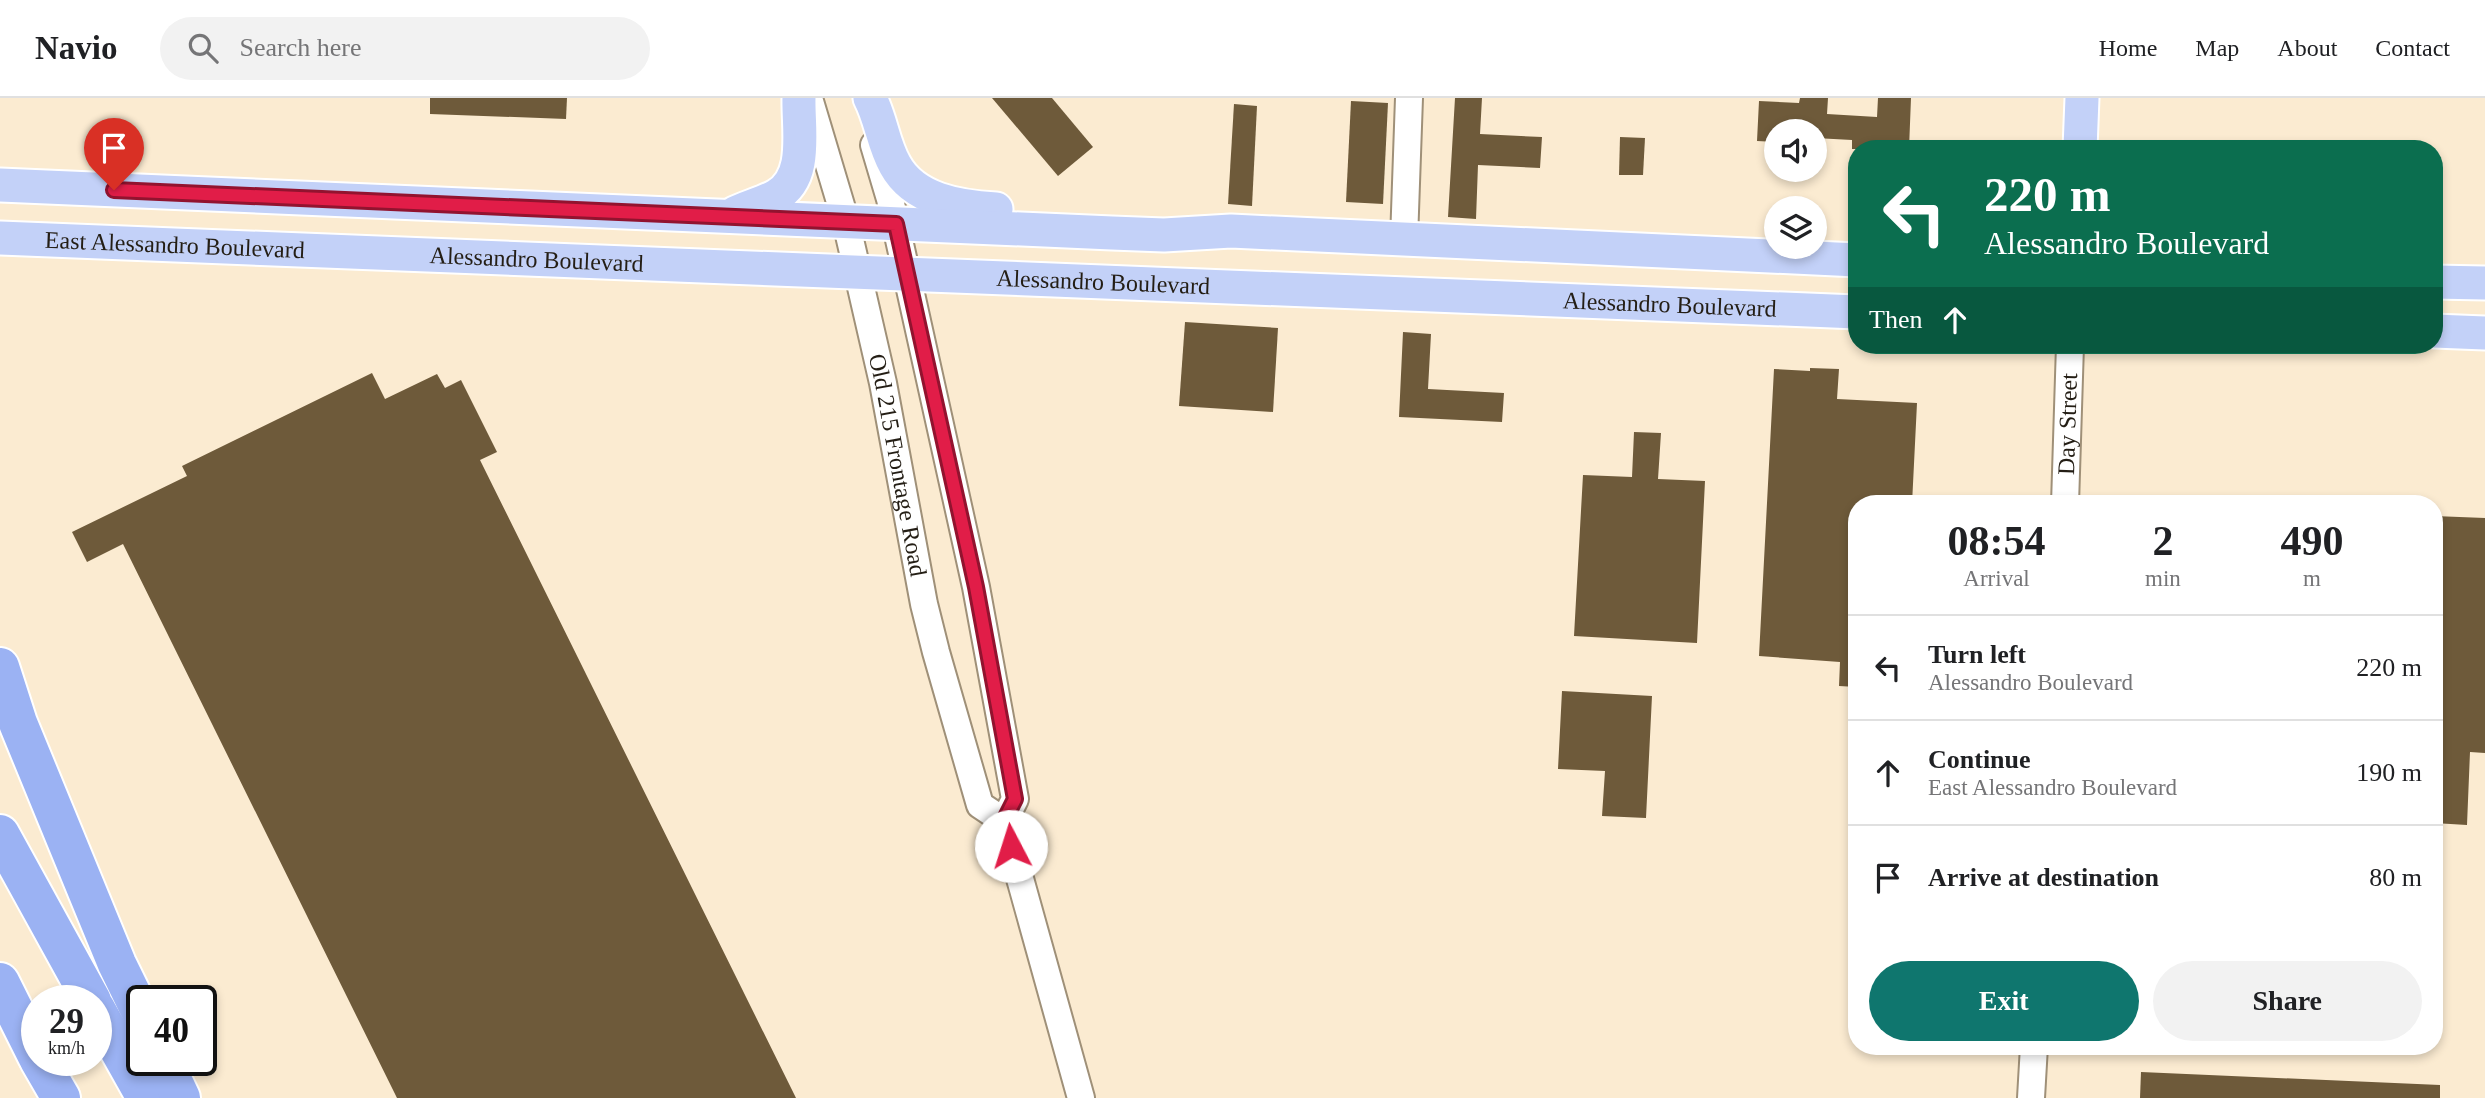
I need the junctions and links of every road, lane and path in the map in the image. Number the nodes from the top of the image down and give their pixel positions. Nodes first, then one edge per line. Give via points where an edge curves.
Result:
1 (799, 98) edge
2 (809, 98) edge
3 (860, 98) edge
4 (870, 98) edge
5 (1409, 98) edge
6 (2082, 98) edge
7 (2080, 140) edge
8 (0, 185) edge
9 (352, 201) joint
10 (725, 217) junction
11 (846, 222) junction
12 (896, 224) junction
13 (1231, 231) junction
14 (0, 238) edge
15 (1404, 240) junction
16 (351, 252) joint
17 (1848, 260) edge
18 (857, 272) junction
19 (907, 274) junction
20 (2443, 282) edge
21 (2485, 284) edge
22 (1848, 312) edge
23 (2443, 331) edge
24 (2485, 332) edge
25 (2070, 354) edge
26 (2065, 495) edge
27 (0, 667) edge
28 (1004, 821) junction
29 (0, 834) edge
30 (0, 982) edge
31 (83, 985) edge
32 (127, 985) edge
33 (0, 997) edge
34 (21, 1025) edge
35 (21, 1031) edge
36 (112, 1037) edge
37 (2033, 1055) edge
38 (48, 1076) edge
39 (171, 1076) edge
40 (61, 1098) edge
41 (146, 1098) edge
42 (181, 1098) edge
43 (1081, 1098) edge
44 (2031, 1098) edge

1 - 10 main road via 799,155 792,183 777,195
2 - 11 street, Old 215 Frontage Road
3 - 12 street, Old 215 Frontage Road
4 - 13 main road via 895,167 935,199 988,208 1164,216
5 - 15 street
6 - 7 main road
8 - 9 main road, East Alessandro Boulevard
9 - 10 main road, Alessandro Boulevard
10 - 11 main road, Alessandro Boulevard
11 - 12 main road, Alessandro Boulevard
11 - 18 street, Old 215 Frontage Road
12 - 13 main road, Alessandro Boulevard via 1164,235
12 - 19 street, Old 215 Frontage Road
13 - 15 main road, Alessandro Boulevard
14 - 16 main road, East Alessandro Boulevard
15 - 17 main road, Alessandro Boulevard
16 - 18 main road, Alessandro Boulevard
18 - 19 main road, Alessandro Boulevard
18 - 28 street, Old 215 Frontage Road via 936,652 980,806
19 - 22 main road, Alessandro Boulevard
19 - 28 street, Old 215 Frontage Road via 976,587 1015,799
20 - 21 main road
23 - 24 main road
25 - 26 street, Day Street
27 - 32 highway
28 - 43 street
29 - 31 highway
30 - 34 highway
33 - 35 highway
36 - 41 highway
37 - 44 street
38 - 40 highway
39 - 42 highway

